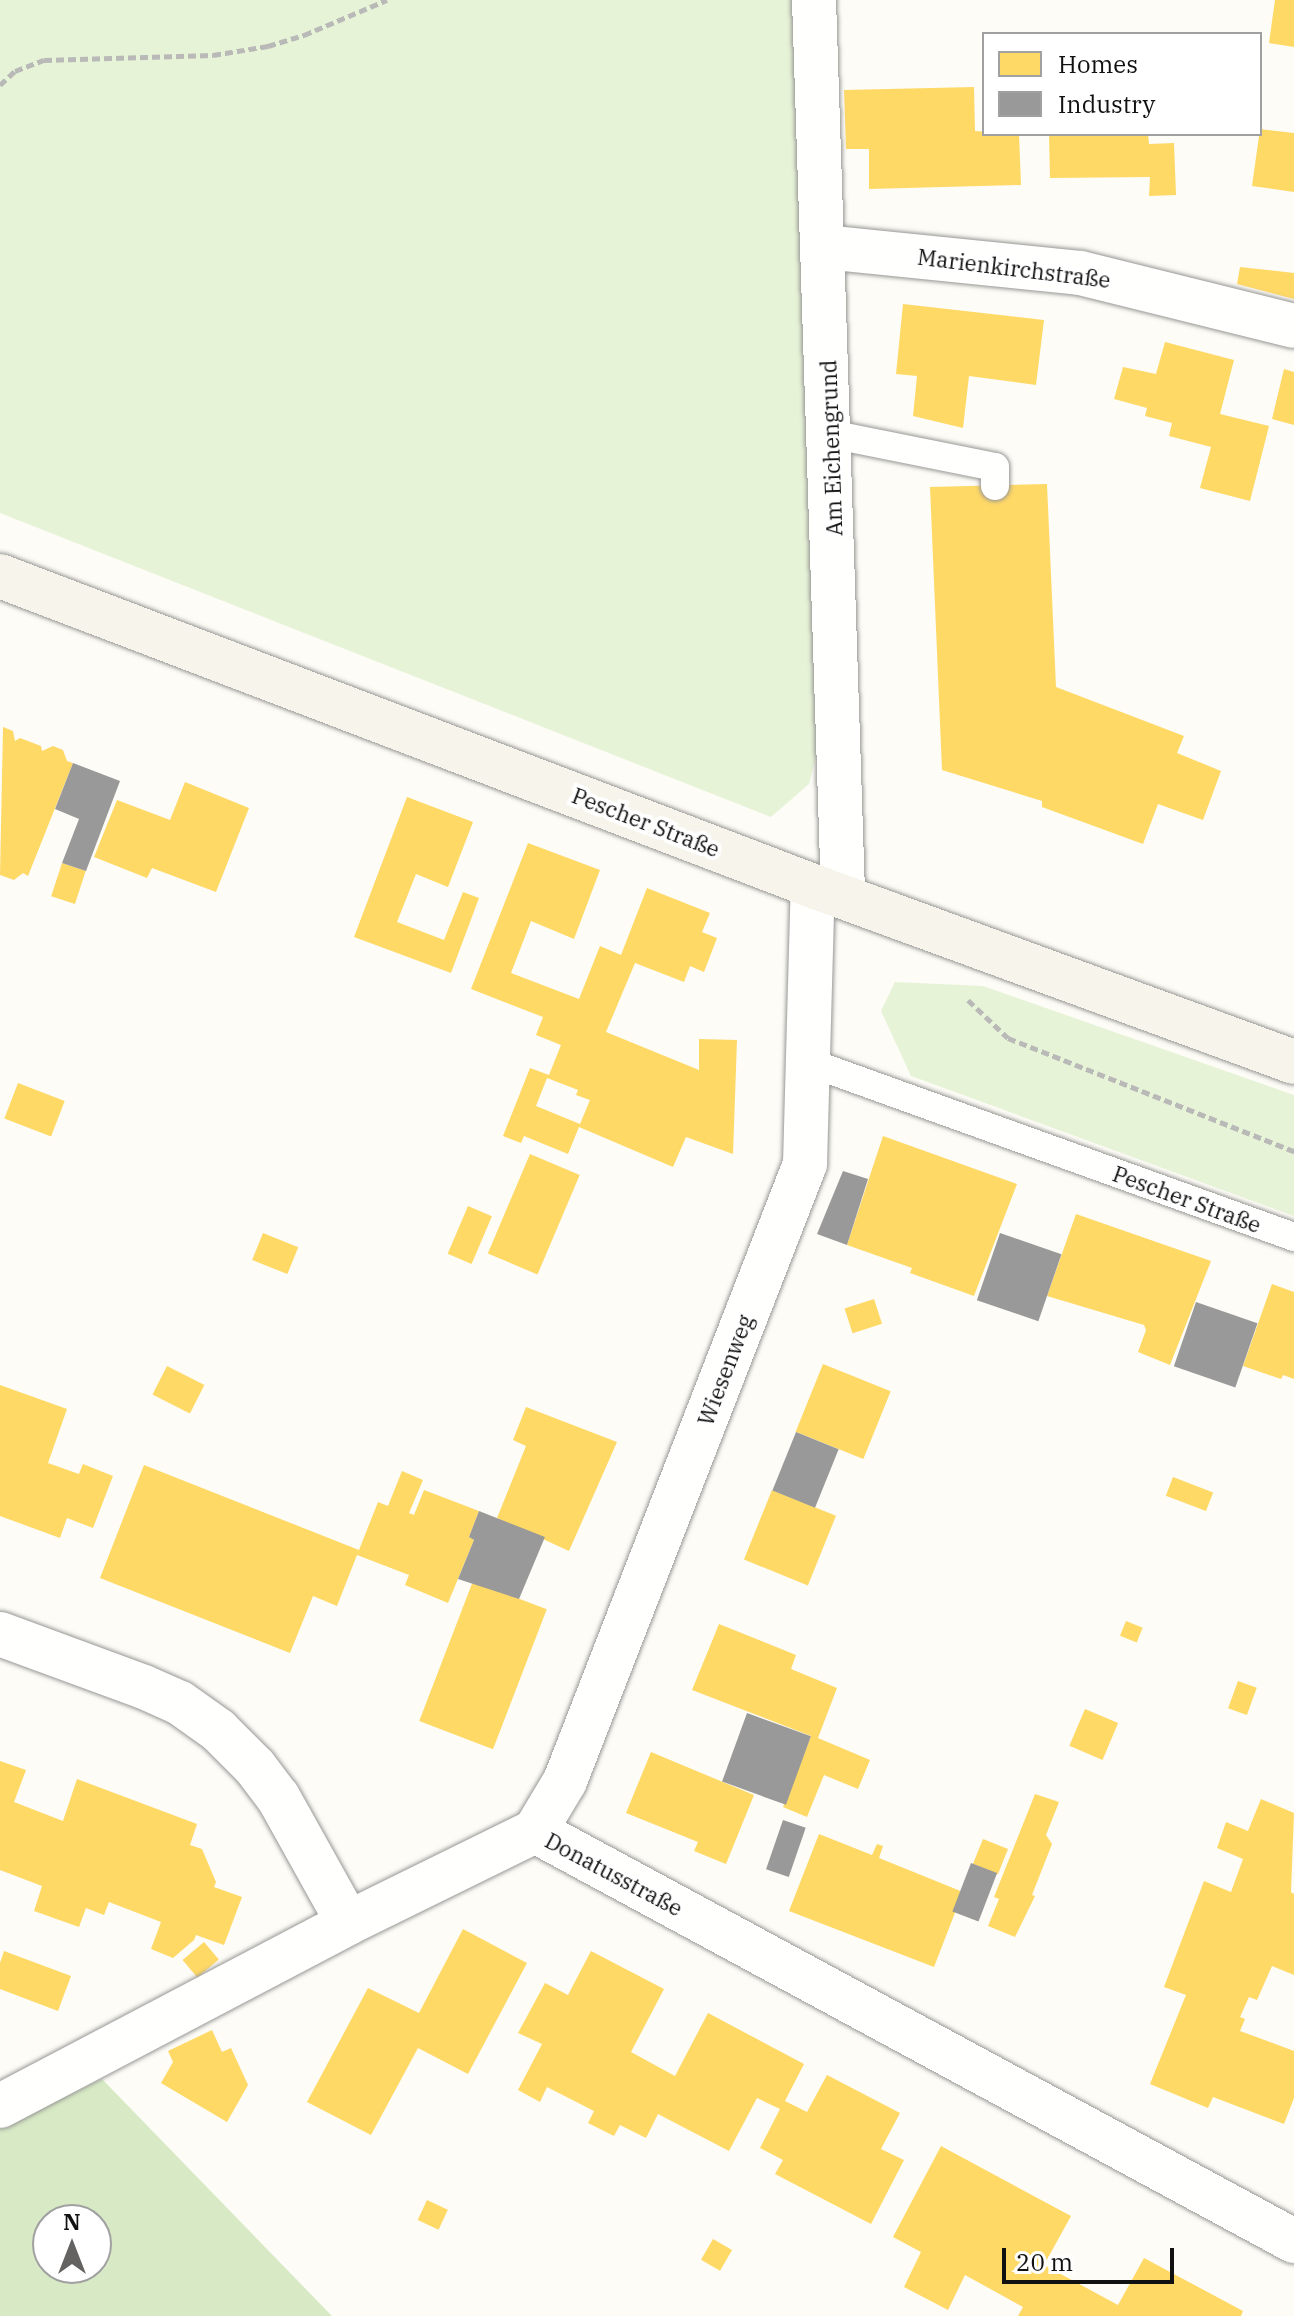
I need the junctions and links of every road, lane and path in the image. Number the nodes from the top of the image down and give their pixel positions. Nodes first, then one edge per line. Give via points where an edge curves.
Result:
1 (387, 0) edge
2 (814, 0) edge
3 (0, 85) edge
4 (825, 247) junction
5 (1294, 326) edge
6 (830, 434) junction
7 (995, 486) dead end
8 (0, 576) edge
9 (828, 891) junction
10 (965, 998) dead end
11 (808, 1062) junction
12 (1294, 1062) edge
13 (1294, 1151) edge
14 (1294, 1237) edge
15 (0, 1634) edge
16 (535, 1831) junction
17 (348, 1923) junction
18 (0, 2106) edge
19 (1294, 2241) edge

1 - 3 path via 268,46 213,55 44,60 15,71
2 - 4 street, Am Eichengrund
4 - 5 street, Marienkirchstraße via 1080,273
4 - 6 street, Am Eichengrund
6 - 7 lane via 995,467
6 - 9 street, Am Eichengrund
8 - 9 main road, Pescher Straße
9 - 11 street, Wiesenweg
9 - 12 main road, Pescher Straße
10 - 13 path via 1008,1038
11 - 14 lane, Pescher Straße
11 - 16 street, Wiesenweg via 805,1164 565,1781
15 - 17 street via 144,1687 180,1703 218,1730 278,1797
16 - 17 street, Donatusstraße
16 - 19 street, Donatusstraße
17 - 18 street, Donatusstraße

